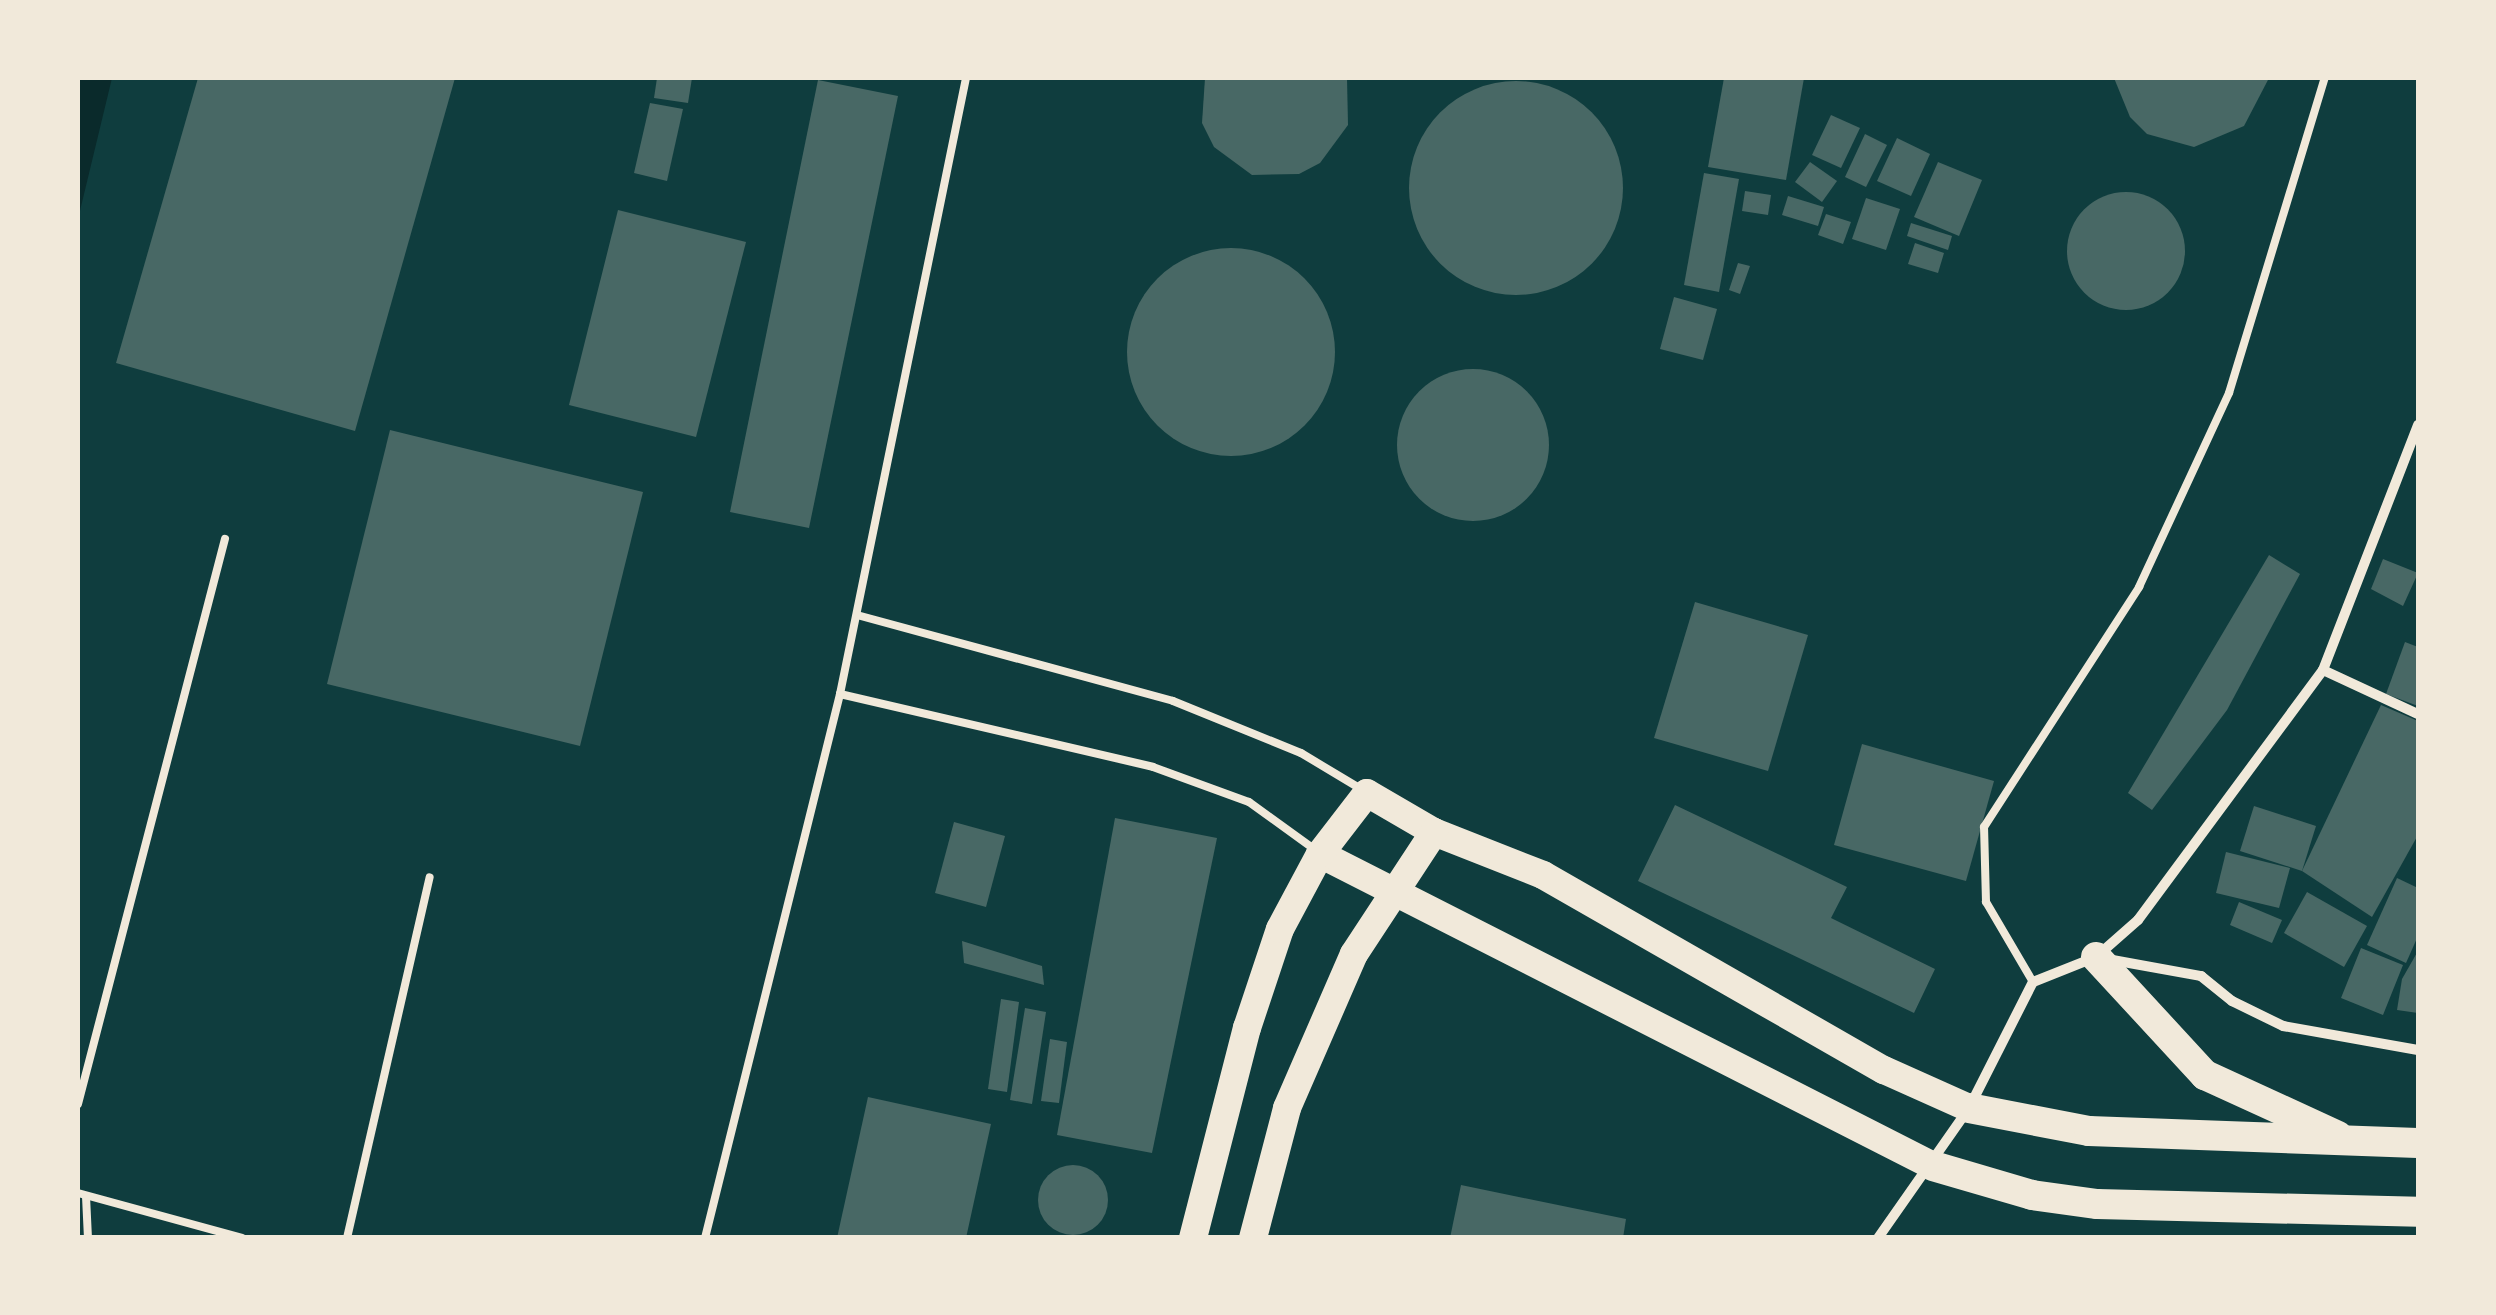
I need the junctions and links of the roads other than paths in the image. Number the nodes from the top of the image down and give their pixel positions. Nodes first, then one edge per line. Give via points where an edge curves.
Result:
1 (966, 78) edge
2 (2325, 78) edge
3 (2418, 425) edge
4 (225, 539) dead end
5 (857, 615) junction
6 (2323, 670) junction
7 (840, 694) junction
8 (2418, 714) edge
9 (1367, 793) junction
10 (1434, 832) junction
11 (1320, 854) junction
12 (430, 877) dead end
13 (1390, 894) junction
14 (2096, 957) junction
15 (2033, 982) junction
16 (2418, 1050) edge
17 (78, 1104) edge
18 (1968, 1108) junction
19 (2350, 1141) junction
20 (2418, 1142) edge
21 (1933, 1166) junction
22 (82, 1194) edge
23 (2418, 1212) edge
24 (88, 1238) edge
25 (242, 1238) edge
26 (347, 1238) edge
27 (706, 1238) edge
28 (1194, 1238) edge
29 (1253, 1238) edge
30 (1878, 1238) edge

1 - 5 lane
2 - 15 lane via 2221,411 2139,587 1984,827 1986,902
3 - 6 street
4 - 17 lane
5 - 7 lane
5 - 9 lane via 1173,702 1300,753
6 - 8 street
6 - 14 street via 2138,920
7 - 11 lane via 1153,767 1249,802
7 - 27 lane
9 - 10 highway
9 - 11 highway
10 - 13 highway
10 - 18 highway via 1542,875 1884,1070
11 - 13 highway
11 - 28 highway via 1280,930 1247,1028
12 - 26 lane
13 - 21 highway
13 - 29 highway via 1354,954 1287,1108
14 - 15 street
14 - 16 street via 2201,976 2282,1026
14 - 19 highway via 2205,1074
15 - 18 street
18 - 19 highway via 2089,1130
18 - 21 street
19 - 20 highway
21 - 23 highway via 2032,1195 2097,1204
21 - 30 street
22 - 24 lane
22 - 25 lane

